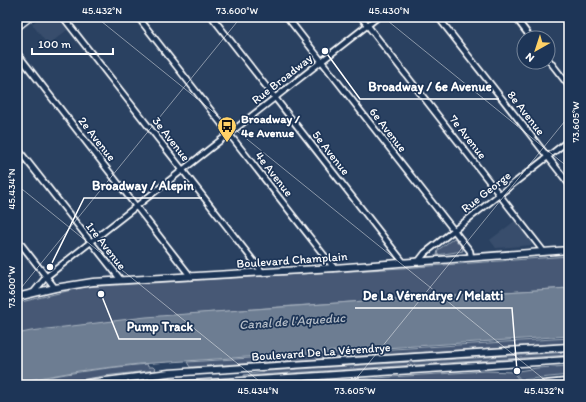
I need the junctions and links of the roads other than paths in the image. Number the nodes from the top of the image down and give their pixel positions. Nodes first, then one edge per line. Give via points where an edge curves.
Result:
1 (30, 17) edge
2 (63, 17) edge
3 (138, 17) edge
4 (212, 17) edge
5 (287, 17) edge
6 (361, 17) edge
7 (378, 17) edge
8 (438, 17) edge
9 (515, 17) edge
10 (368, 25) junction
11 (17, 27) edge
12 (525, 30) edge
13 (17, 52) edge
14 (322, 61) junction
15 (556, 70) edge
16 (569, 86) edge
17 (275, 98) junction
18 (229, 134) junction
19 (569, 140) edge
20 (17, 148) edge
21 (547, 156) junction
22 (183, 170) junction
23 (569, 184) edge
24 (500, 194) junction
25 (137, 206) junction
26 (454, 230) junction
27 (17, 240) edge
28 (90, 242) junction
29 (569, 250) edge
30 (544, 252) junction
31 (471, 257) junction
32 (418, 262) junction
33 (404, 263) junction
34 (334, 268) junction
35 (263, 273) junction
36 (46, 277) junction
37 (192, 277) junction
38 (121, 280) junction
39 (55, 288) junction
40 (32, 294) junction
41 (17, 297) edge
42 (569, 347) edge
43 (569, 360) edge
44 (184, 372) junction
45 (569, 381) edge
46 (74, 385) edge
47 (178, 385) edge
48 (187, 385) edge
49 (529, 385) edge

1 - 11 main road
2 - 22 street, 3e Avenue
3 - 18 street, 4e Avenue
4 - 17 street, 5e Avenue
5 - 14 street, 6e Avenue
6 - 10 street, 7e Avenue
7 - 10 street, Rue Broadway
8 - 21 street, 8e Avenue
9 - 12 street
10 - 14 street, Rue Broadway
10 - 24 street, 7e Avenue
13 - 25 street, 2e Avenue
14 - 17 street, Rue Broadway
14 - 26 street, 6e Avenue
15 - 16 street
17 - 18 street, Rue Broadway
17 - 33 street, 5e Avenue
18 - 22 street, Rue Broadway
18 - 34 street, 4e Avenue
19 - 21 street, Rue George
20 - 28 street, 1re Avenue
21 - 23 street, 8e Avenue
21 - 24 street, Rue George
22 - 25 street, Rue Broadway
22 - 35 street, 3e Avenue
24 - 26 street, Rue George
24 - 30 street, 7e Avenue
25 - 28 street, Rue Broadway
25 - 37 street, 2e Avenue
26 - 31 street, 6e Avenue via 470,251
26 - 32 street, Rue George via 425,253
27 - 36 street
28 - 36 street, Rue Broadway
28 - 38 street, 1re Avenue
29 - 30 main road, Boulevard Champlain
30 - 31 main road, Boulevard Champlain
31 - 32 main road, Boulevard Champlain
32 - 33 main road, Boulevard Champlain
33 - 34 main road, Boulevard Champlain
34 - 35 main road, Boulevard Champlain
35 - 37 main road, Boulevard Champlain
36 - 39 street
36 - 40 street, Rue Broadway
37 - 38 main road, Boulevard Champlain
38 - 39 main road, Boulevard Champlain
39 - 40 main road, Boulevard Champlain
40 - 41 main road, Boulevard Champlain
42 - 44 main road, Boulevard De La Vérendrye
43 - 48 main road, Boulevard De La Vérendrye
44 - 46 main road, Boulevard De La Vérendrye
44 - 48 main road
45 - 49 street
47 - 48 main road, Boulevard De La Vérendrye

